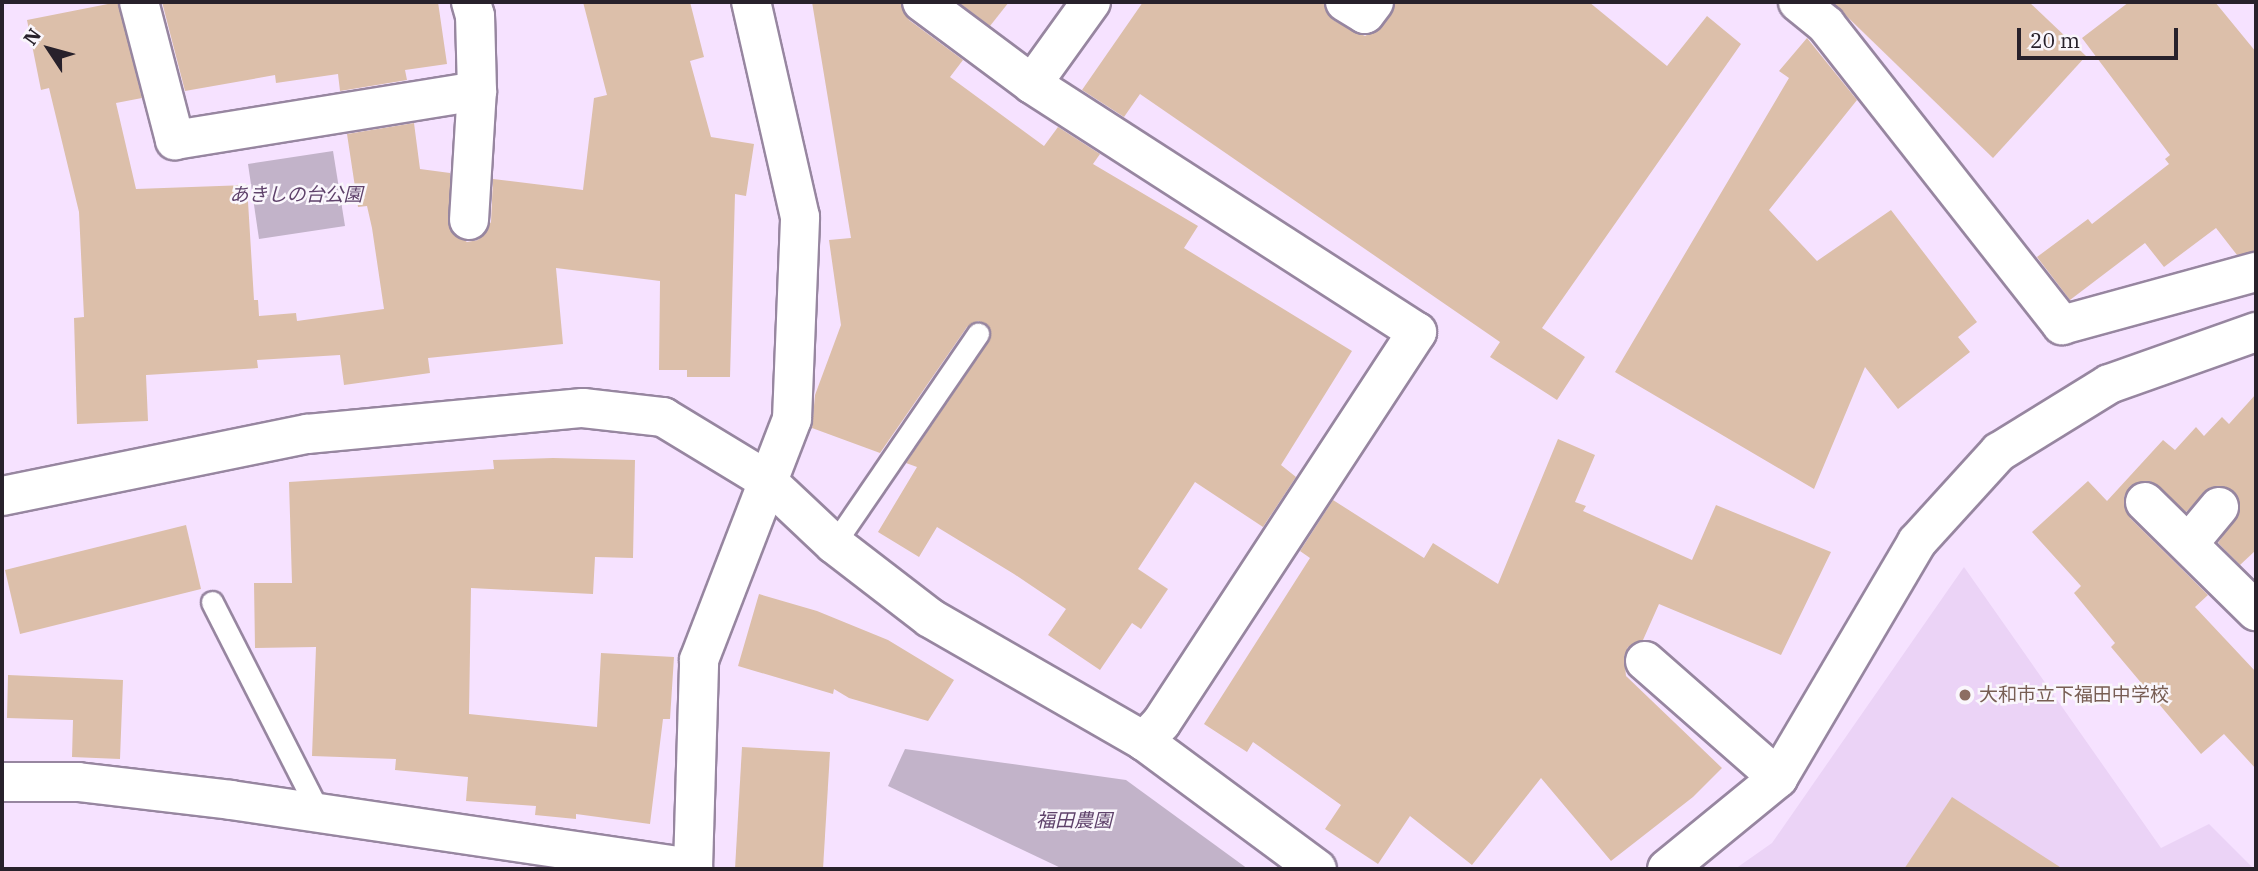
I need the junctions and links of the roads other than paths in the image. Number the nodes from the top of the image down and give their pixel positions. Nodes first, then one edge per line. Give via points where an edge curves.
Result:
1 (139, 2) edge
2 (471, 2) edge
3 (751, 2) edge
4 (922, 2) edge
5 (1091, 2) edge
6 (1345, 2) edge
7 (1374, 2) edge
8 (1798, 2) edge
9 (1032, 84) junction
10 (477, 91) junction
11 (469, 220) dead end
12 (2256, 272) edge
13 (2256, 332) edge
14 (978, 334) dead end
15 (765, 480) junction
16 (2, 496) edge
17 (2145, 502) dead end
18 (2220, 507) dead end
19 (2189, 543) junction
20 (834, 544) junction
21 (212, 602) dead end
22 (2256, 611) edge
23 (1645, 661) dead end
24 (1144, 741) junction
25 (1778, 778) junction
26 (2, 782) edge
27 (320, 814) junction
28 (693, 869) edge
29 (1318, 869) edge
30 (1667, 869) edge

1 - 10 street via 175,140
2 - 10 street
3 - 15 street via 800,217 792,419
4 - 9 street
5 - 9 street
6 - 7 street via 1365,14
8 - 12 street via 1826,25 2062,325
9 - 24 street via 1417,332 1161,723
10 - 11 street
13 - 25 street via 2109,384 1999,452 1917,542
14 - 20 lane
15 - 16 street via 663,417 583,408 307,434
15 - 20 street
15 - 28 street via 699,660
17 - 19 street
18 - 19 street
19 - 22 street
20 - 24 street via 930,618
21 - 27 lane
23 - 25 street
24 - 29 street
25 - 30 street
26 - 27 street via 78,782
27 - 28 street

